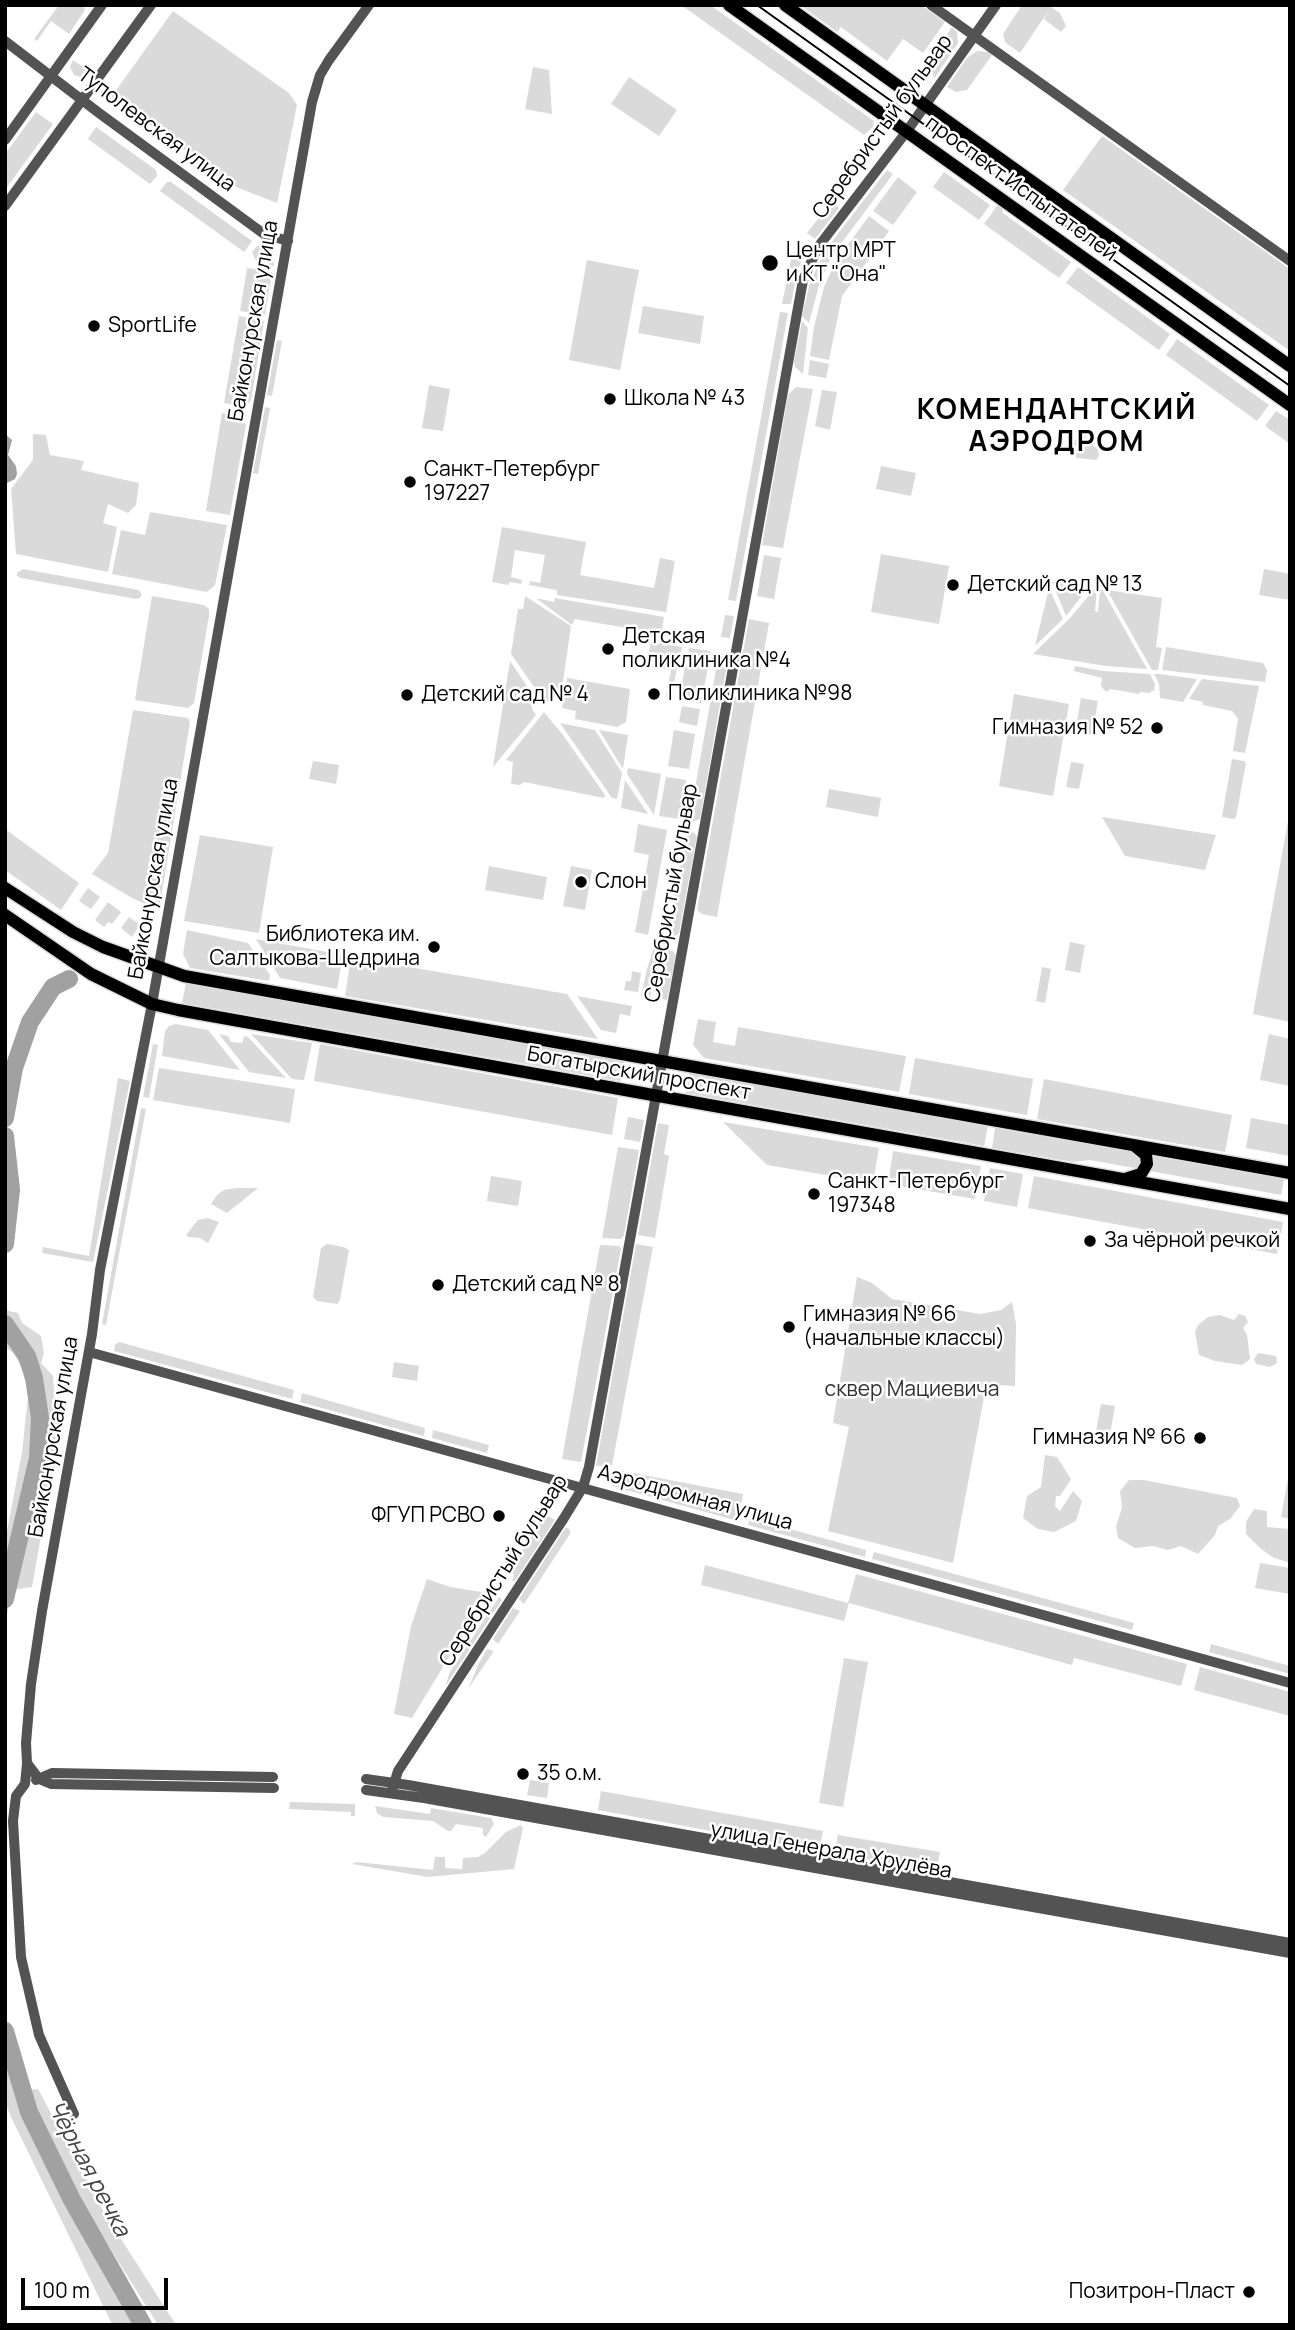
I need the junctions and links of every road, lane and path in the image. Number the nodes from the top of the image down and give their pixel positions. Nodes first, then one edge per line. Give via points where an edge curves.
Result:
1 (102, 5) edge
2 (151, 5) edge
3 (369, 5) edge
4 (729, 5) edge
5 (785, 5) edge
6 (931, 5) edge
7 (996, 5) edge
8 (974, 36) junction
9 (5, 41) edge
10 (51, 76) junction
11 (82, 100) junction
12 (925, 105) junction
13 (907, 131) junction
14 (5, 140) edge
15 (5, 206) edge
16 (288, 241) junction
17 (1290, 261) edge
18 (1290, 366) edge
19 (1290, 405) edge
20 (5, 888) edge
21 (5, 915) edge
22 (158, 968) junction
23 (152, 1004) junction
24 (661, 1060) junction
25 (654, 1096) junction
26 (1127, 1143) junction
27 (1290, 1173) edge
28 (1122, 1179) junction
29 (1290, 1209) edge
30 (89, 1352) junction
31 (583, 1487) junction
32 (1290, 1683) edge
33 (27, 1763) junction
34 (36, 1776) junction
35 (273, 1777) dead end
36 (393, 1782) junction
37 (25, 1784) junction
38 (274, 1788) dead end
39 (391, 1793) junction
40 (1290, 1943) edge
41 (1290, 1953) edge
42 (74, 2114) dead end

1 - 10 street
2 - 11 street
3 - 16 street, Байконурская улица via 320,75
4 - 13 main road, проспект Испытателей
5 - 12 main road, проспект Испытателей
6 - 8 street
7 - 8 street, Серебристый бульвар
8 - 12 street, Серебристый бульвар
8 - 17 street
9 - 10 street, Туполевская улица
10 - 11 street, Туполевская улица
10 - 14 street
11 - 15 street
11 - 16 street, Туполевская улица via 264,234
12 - 13 street, Серебристый бульвар
12 - 18 main road, проспект Испытателей
13 - 19 main road, проспект Испытателей
13 - 24 street, Серебристый бульвар via 818,247 803,280
16 - 22 street, Байконурская улица
20 - 22 main road, Богатырский проспект via 73,932
21 - 23 main road, Богатырский проспект via 92,974
22 - 23 street, Байконурская улица
22 - 24 main road, Богатырский проспект
23 - 25 main road, Богатырский проспект
23 - 30 street, Байконурская улица via 100,1270
24 - 25 street, Серебристый бульвар
24 - 26 main road, Богатырский проспект
25 - 28 main road, Богатырский проспект
25 - 31 street, Серебристый бульвар
26 - 27 main road, Богатырский проспект
26 - 28 main road via 1143,1151 1147,1164 1141,1174
28 - 29 main road, Богатырский проспект
30 - 31 street, Аэродромная улица
30 - 33 street, Байконурская улица via 42,1611 31,1684
31 - 32 street, Аэродромная улица
31 - 36 street, Серебристый бульвар
33 - 34 street
33 - 37 street, Байконурская улица
34 - 35 street
34 - 37 street
34 - 38 street via 51,1784
36 - 39 street, Серебристый бульвар
36 - 39 street, улица Генерала Хрулёва via 366,1785
36 - 40 street, улица Генерала Хрулёва
37 - 42 street, Байконурская улица via 16,1796 13,1821 21,1957 39,2035
39 - 41 street, улица Генерала Хрулёва

